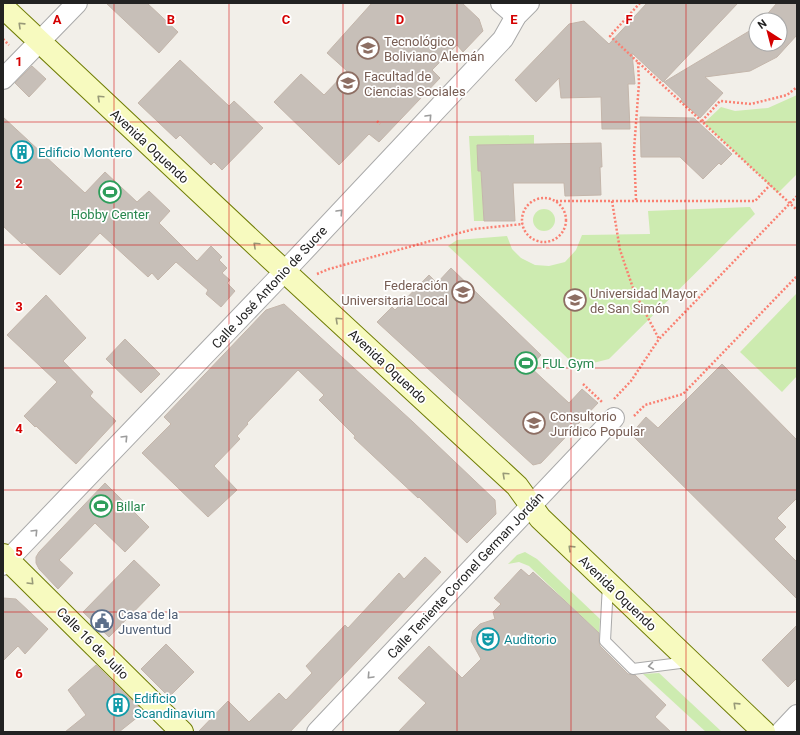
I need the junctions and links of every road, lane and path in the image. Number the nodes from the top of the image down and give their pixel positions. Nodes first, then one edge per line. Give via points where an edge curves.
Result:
1 (77, 3) edge
2 (501, 3) edge
3 (640, 3) edge
4 (3, 7) edge
5 (522, 10) edge
6 (3, 40) edge
7 (40, 42) junction
8 (10, 46) dead end
9 (638, 62) junction
10 (3, 79) edge
11 (797, 87) edge
12 (377, 121) dead end
13 (702, 121) junction
14 (380, 124) dead end
15 (770, 185) junction
16 (797, 196) edge
17 (636, 200) junction
18 (556, 201) junction
19 (612, 201) junction
20 (790, 203) junction
21 (797, 210) edge
22 (523, 224) junction
23 (797, 276) edge
24 (291, 277) junction
25 (659, 339) junction
26 (631, 381) dead end
27 (583, 384) dead end
28 (645, 405) dead end
29 (611, 412) joint
30 (531, 504) junction
31 (5, 560) edge
32 (608, 584) junction
33 (690, 661) junction
34 (797, 715) edge
35 (182, 732) edge
36 (317, 732) edge
37 (764, 732) edge
38 (781, 732) edge

1 - 7 street
2 - 5 street
3 - 9 path via 610,36
7 -> 4 main road, Avenida Oquendo
24 -> 5 street, Calle José Antonio de Sucre via 503,39
6 - 8 path
7 - 10 street
24 -> 7 main road, Avenida Oquendo
9 - 13 path
9 - 17 path via 634,150
11 - 13 path via 787,95 751,104 720,101
12 - 14 path
13 - 15 path
15 - 17 path via 755,200
15 - 20 path
16 - 20 path
17 - 19 path
18 - 19 path
18 - 22 path via 534,201 524,211
18 - 22 path via 565,213 565,228 561,235 548,242 540,242 525,231
19 - 25 path via 620,250 634,291
20 - 21 path
20 - 25 path
22 - 24 path via 474,229
23 - 28 path via 683,394
30 -> 24 main road, Avenida Oquendo via 517,486
31 -> 24 street, Calle José Antonio de Sucre
25 - 26 path
27 - 29 path
29 - 30 street, Calle Teniente Coronel German Jordán
32 -> 30 main road, Avenida Oquendo via 540,518
30 -> 36 street, Calle Teniente Coronel German Jordán
31 -> 35 main road, Calle 16 de Julio
32 - 33 main road, Avenida Oquendo
33 -> 32 lane via 633,668 605,641
37 -> 33 main road, Avenida Oquendo
34 - 38 street

